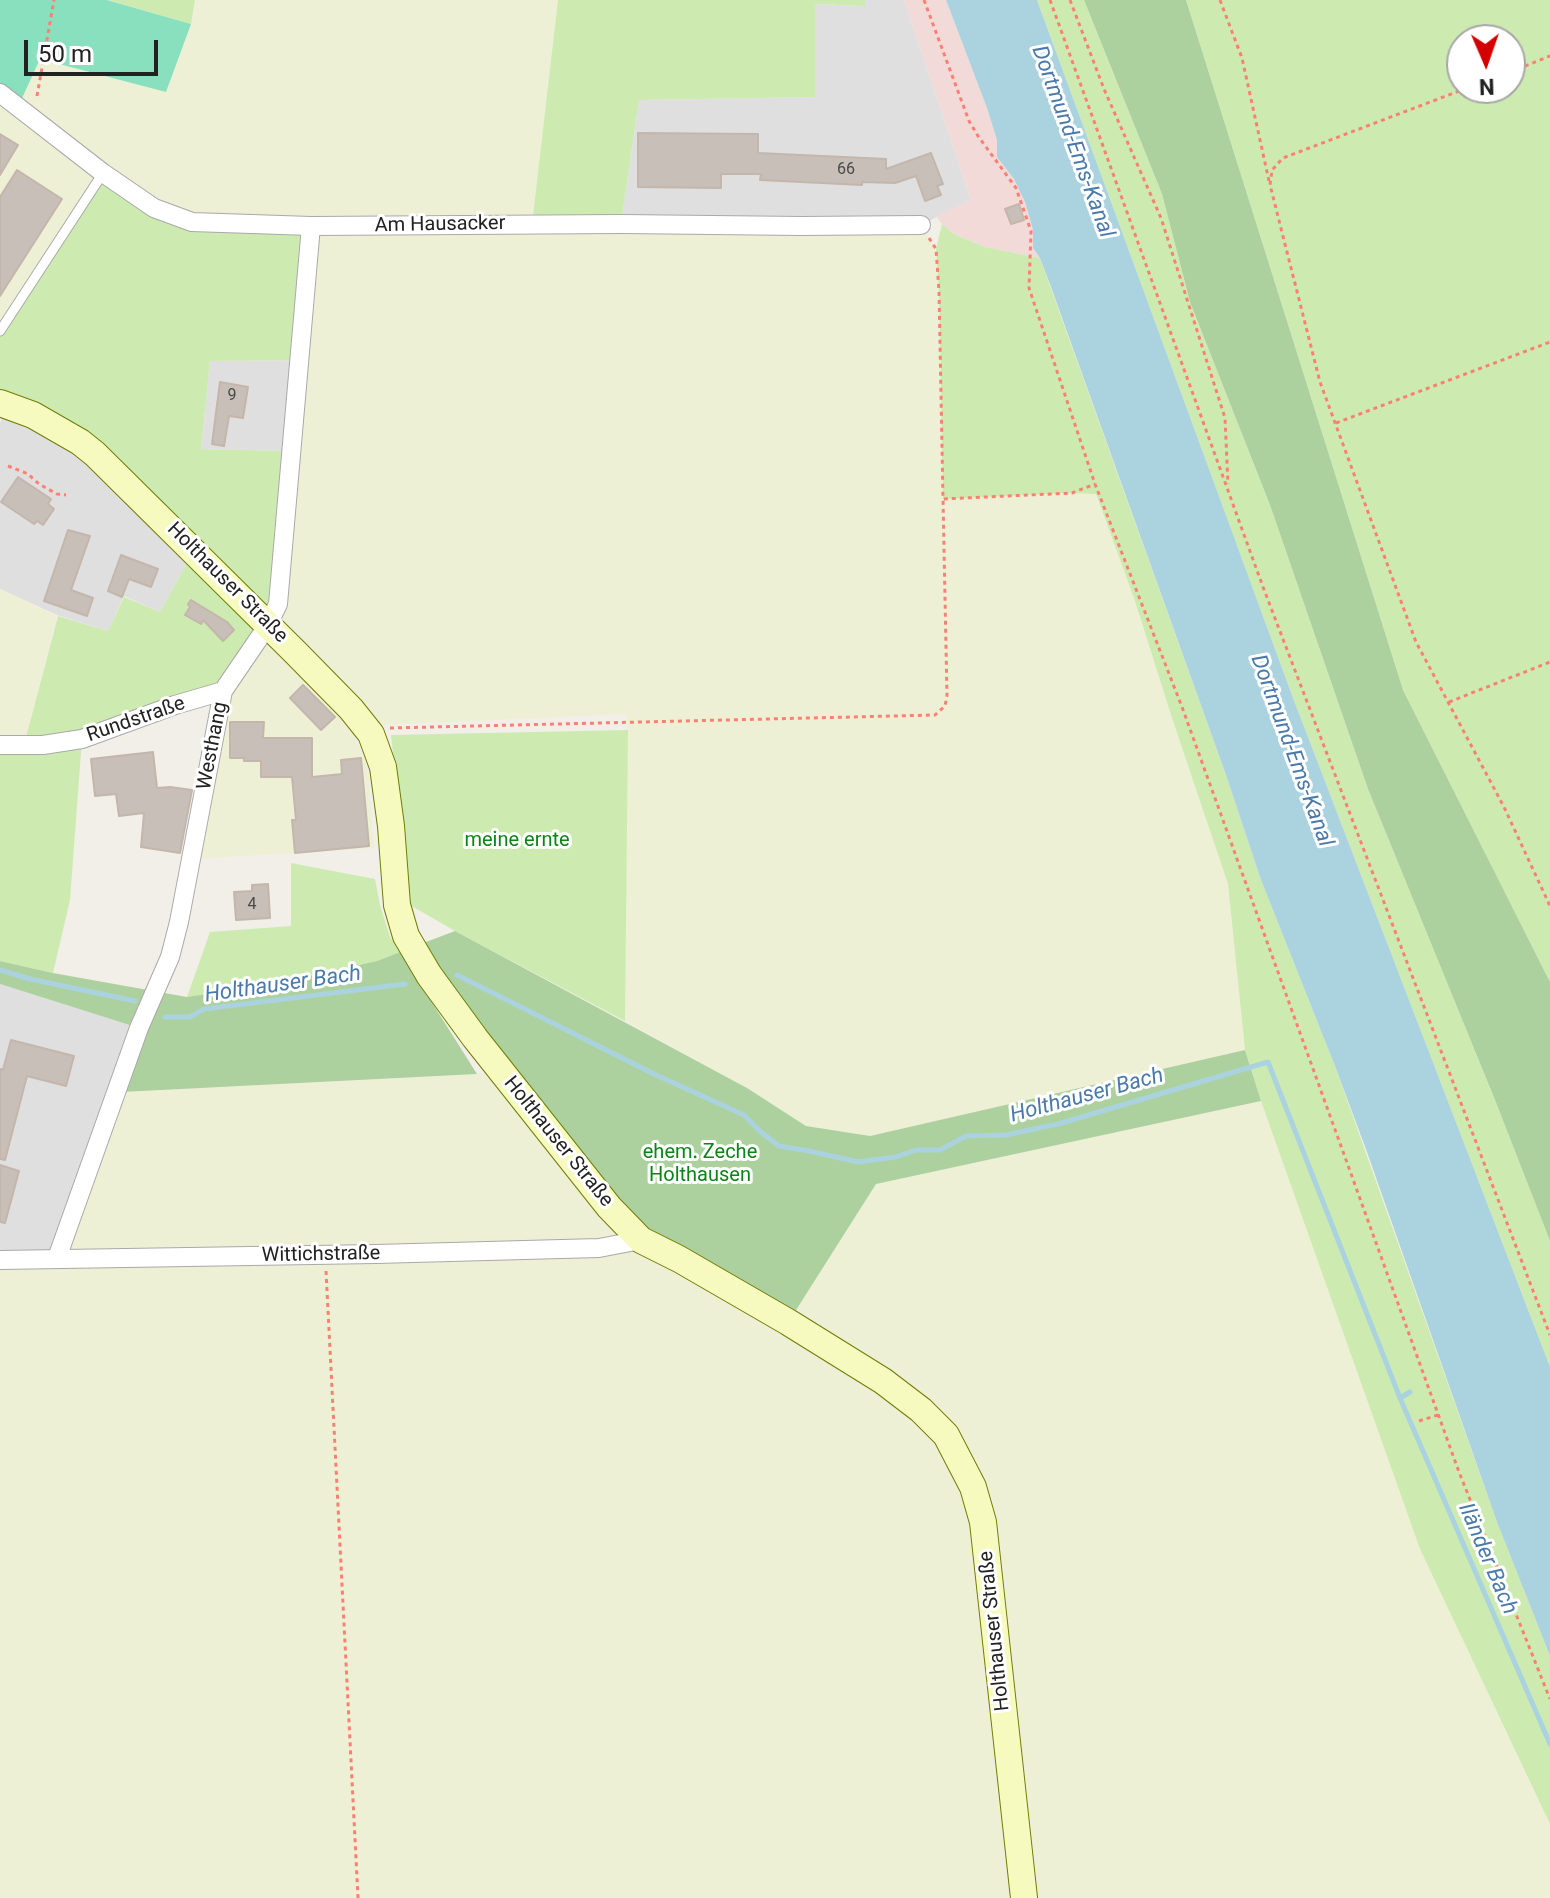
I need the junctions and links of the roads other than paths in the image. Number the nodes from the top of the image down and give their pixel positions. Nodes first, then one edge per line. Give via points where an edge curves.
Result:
1 (0, 93) edge
2 (103, 173) junction
3 (921, 225) road end
4 (311, 226) junction
5 (0, 331) edge
6 (0, 403) edge
7 (268, 625) junction
8 (223, 691) junction
9 (0, 745) edge
10 (641, 1240) junction
11 (57, 1258) junction
12 (0, 1260) edge
13 (1024, 1898) edge

1 - 2 street, Am Hausacker
2 - 4 street, Am Hausacker via 154,208 192,222
2 - 5 lane
3 - 4 street, Am Hausacker
4 - 7 street, Westhang via 278,604
6 - 7 street, Holthauser Straße via 33,415 95,454
7 - 8 street, Westhang
7 - 10 street, Holthauser Straße via 371,734 383,767 397,905 406,936 429,975 609,1207
8 - 9 street, Rundstraße via 82,739
8 - 11 street, Westhang via 170,957 139,1028
10 - 11 street, Wittichstraße via 599,1248
10 - 13 street, Holthauser Straße via 883,1381 946,1435 973,1487 983,1522
11 - 12 street, Wittichstraße

